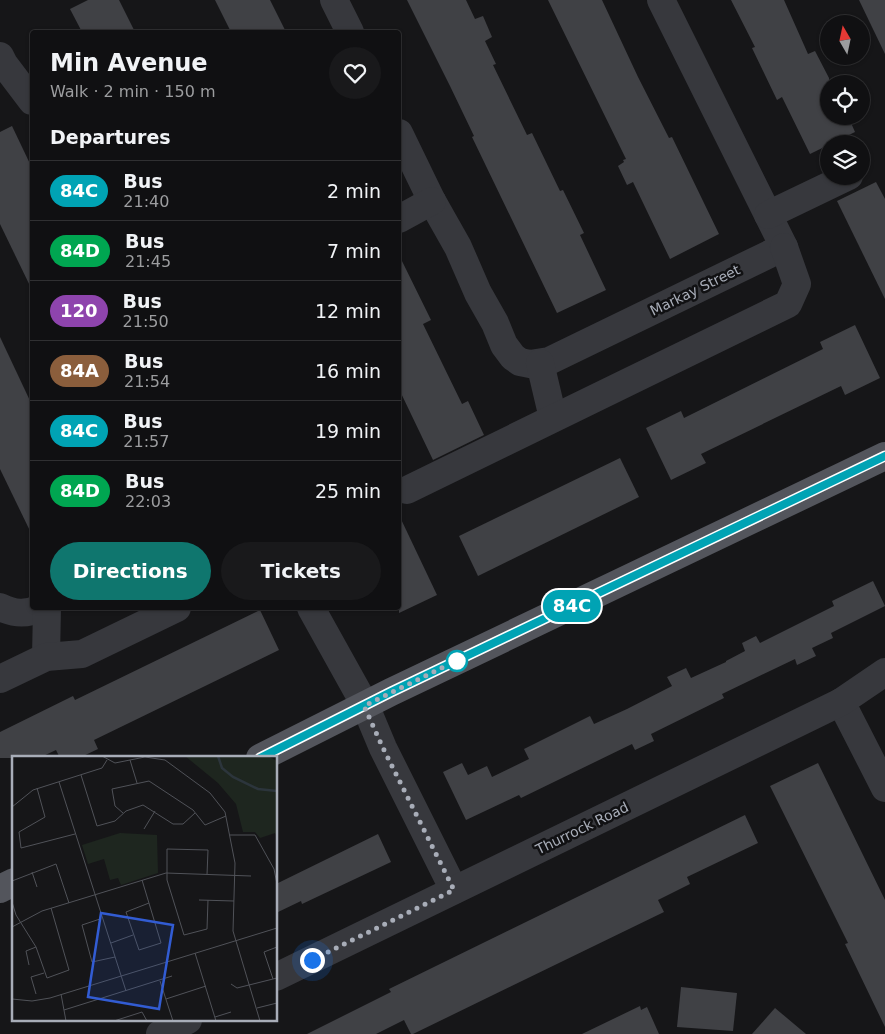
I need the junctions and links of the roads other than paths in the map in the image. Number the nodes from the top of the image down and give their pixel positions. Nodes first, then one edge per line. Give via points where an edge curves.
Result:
1 (334, 0) edge
2 (661, 0) edge
3 (349, 30) edge
4 (1, 62) edge
5 (30, 98) edge
6 (401, 137) edge
7 (831, 185) edge
8 (432, 202) junction
9 (768, 215) junction
10 (401, 218) edge
11 (784, 247) junction
12 (540, 363) junction
13 (554, 418) junction
14 (885, 456) edge
15 (407, 490) dead end
16 (0, 607) edge
17 (36, 610) edge
18 (47, 610) edge
19 (173, 610) edge
20 (312, 610) edge
21 (46, 657) junction
22 (885, 672) edge
23 (0, 679) edge
24 (841, 702) junction
25 (364, 706) junction
26 (264, 756) edge
27 (885, 788) edge
28 (12, 883) edge
29 (0, 889) edge
30 (454, 890) junction
31 (278, 976) edge
32 (184, 1022) edge
33 (160, 1034) edge

1 - 3 street
2 - 9 street
4 - 5 street
6 - 8 street
7 - 9 street
8 - 10 street
8 - 12 street via 458,247 504,345 520,362
9 - 11 street
11 - 12 street, Markay Street
11 - 13 street via 797,284 788,304
12 - 13 street
13 - 15 street
14 - 25 main road
16 - 17 street via 21,614
18 - 21 street
19 - 21 street via 82,654
20 - 25 street
21 - 23 street
22 - 24 street, Thurrock Road
24 - 27 street
24 - 30 street, Thurrock Road
25 - 26 main road
25 - 30 street
28 - 29 main road
30 - 31 street, Thurrock Road
32 - 33 street

